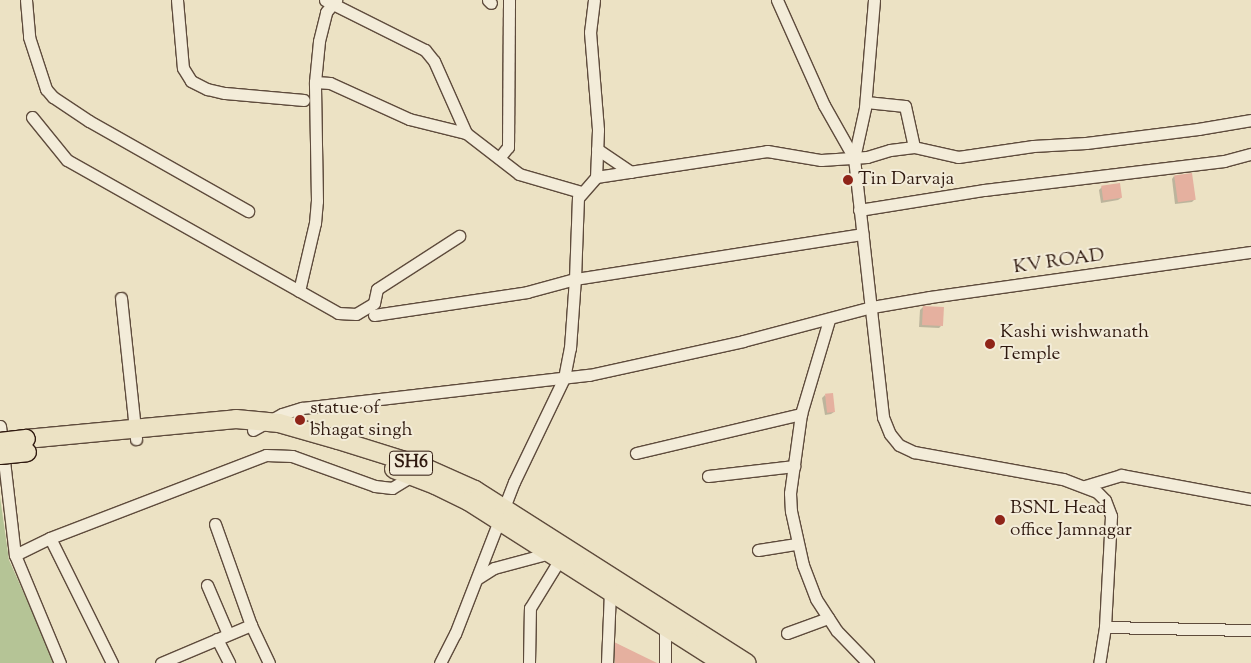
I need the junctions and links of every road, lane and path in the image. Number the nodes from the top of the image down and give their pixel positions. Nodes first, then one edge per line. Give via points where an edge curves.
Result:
1 (26, 0) edge
2 (177, 0) edge
3 (509, 0) edge
4 (594, 0) edge
5 (777, 0) edge
6 (874, 0) edge
7 (331, 1) edge
8 (315, 82) junction
9 (304, 100) dead end
10 (866, 102) junction
11 (32, 117) dead end
12 (1251, 120) edge
13 (466, 133) junction
14 (914, 146) junction
15 (597, 148) junction
16 (1251, 154) edge
17 (499, 158) junction
18 (854, 158) junction
19 (631, 172) junction
20 (596, 177) junction
21 (581, 192) junction
22 (859, 210) junction
23 (248, 211) dead end
24 (862, 234) junction
25 (459, 236) dead end
26 (1251, 252) edge
27 (576, 279) junction
28 (299, 291) junction
29 (122, 298) dead end
30 (872, 307) junction
31 (374, 315) dead end
32 (829, 320) junction
33 (564, 378) junction
34 (801, 414) junction
35 (260, 425) junction
36 (0, 426) edge
37 (135, 434) junction
38 (0, 442) edge
39 (26, 446) junction
40 (636, 453) dead end
41 (0, 455) edge
42 (794, 466) junction
43 (412, 476) junction
44 (708, 476) dead end
45 (1084, 486) junction
46 (1251, 499) edge
47 (502, 514) junction
48 (215, 524) dead end
49 (50, 538) junction
50 (797, 544) junction
51 (758, 550) dead end
52 (15, 555) junction
53 (555, 556) junction
54 (478, 578) junction
55 (207, 585) dead end
56 (610, 592) junction
57 (828, 618) junction
58 (251, 625) junction
59 (665, 627) junction
60 (1105, 627) junction
61 (1251, 630) edge
62 (787, 634) dead end
63 (223, 637) junction
64 (184, 659) edge
65 (269, 662) edge
66 (60, 663) edge
67 (112, 663) edge
68 (161, 663) edge
69 (228, 663) edge
70 (440, 663) edge
71 (528, 663) edge
72 (606, 663) edge
73 (665, 663) edge
74 (722, 663) edge
75 (747, 663) edge
76 (868, 663) edge
77 (1099, 663) edge

1 - 23 street via 29,37 46,89 53,97 89,121
2 - 9 street via 183,68 191,81 225,93
3 - 17 street via 508,147
4 - 15 street via 590,32
5 - 18 street via 824,105
6 - 10 street
7 - 8 street via 319,42
7 - 13 street via 425,50 434,61
8 - 13 street via 330,83 409,119
8 - 28 street via 315,216
10 - 14 street via 905,106
10 - 18 street
11 - 28 street via 67,160
12 - 14 street via 958,158
13 - 17 street
14 - 18 street
15 - 19 street
15 - 20 street
16 - 22 street
17 - 21 street via 524,176
18 - 19 street via 821,160 767,152
18 - 22 street
19 - 20 street
20 - 21 street
21 - 27 street via 578,198
22 - 24 street
24 - 27 street
24 - 30 street
25 - 28 street via 377,290 374,303 356,314 332,311
26 - 30 street, KV ROAD
27 - 31 street via 527,292
27 - 33 street
29 - 37 street
30 - 32 street, KV ROAD
30 - 45 street via 883,417 890,434 900,446 930,457 1063,479
32 - 33 street, KV ROAD
32 - 34 street
33 - 35 street, KV ROAD via 302,408
33 - 47 street via 517,474
34 - 40 street
34 - 42 street
35 - 37 main road, SH6 via 210,420
35 - 43 main road, SH6 via 269,432
35 - 47 main road, SH6 via 307,430 421,466 475,490
36 - 52 street
37 - 39 main road, SH6
38 - 39 main road, SH6, bridge
39 - 41 main road, SH6, bridge
42 - 44 street
42 - 50 street via 790,493
43 - 47 main road, SH6
43 - 49 street via 392,488 375,486 292,456 266,454
45 - 46 street via 1121,475
45 - 60 street via 1105,500 1111,516
47 - 53 main road, SH6
47 - 54 street
47 - 75 main road, SH6
48 - 58 street
49 - 52 street
49 - 67 street
50 - 51 street
50 - 57 street via 816,599
52 - 66 street
53 - 54 street via 494,568
53 - 56 main road, SH6
53 - 71 street via 530,608
54 - 70 street
55 - 63 street
56 - 59 main road, SH6
56 - 72 street
57 - 62 street
57 - 76 street
58 - 63 street
58 - 65 street
59 - 73 street
59 - 74 main road, SH6
60 - 61 street
60 - 77 street
63 - 64 street
63 - 69 street
64 - 68 street

